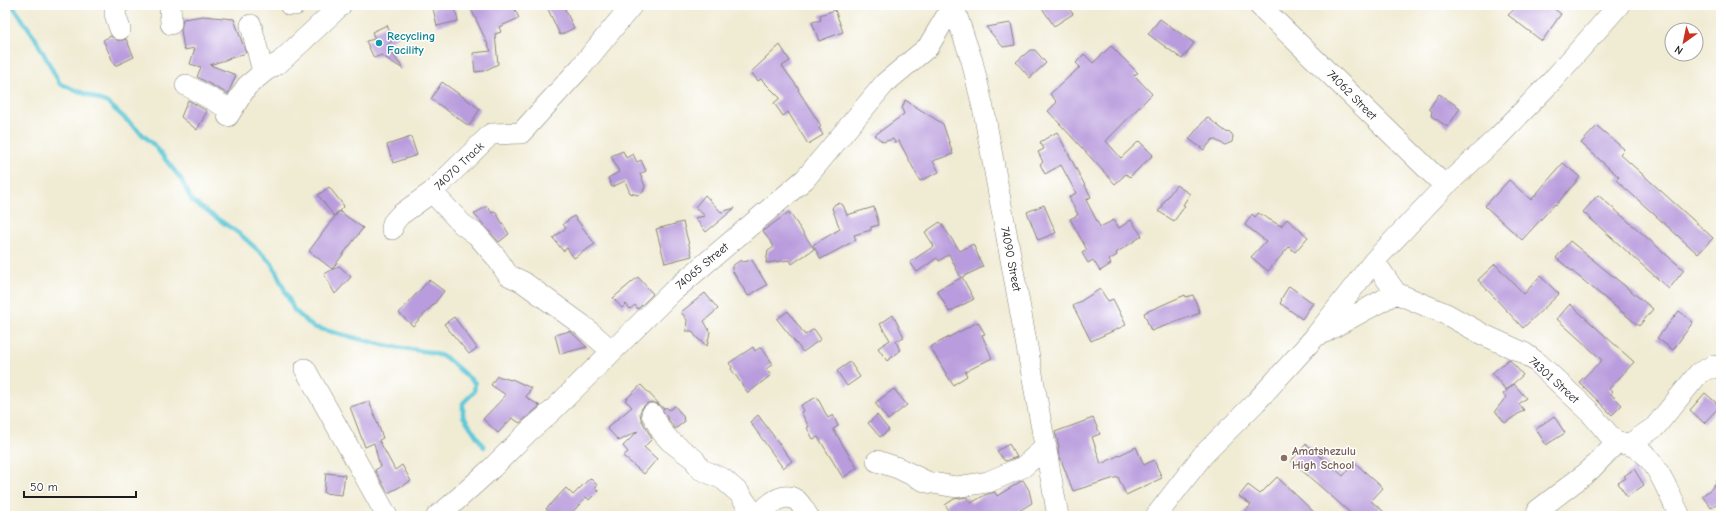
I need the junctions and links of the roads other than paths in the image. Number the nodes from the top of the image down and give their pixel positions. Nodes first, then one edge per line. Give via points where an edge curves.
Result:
1 (118, 5) edge
2 (290, 5) edge
3 (294, 5) edge
4 (632, 5) edge
5 (953, 5) edge
6 (1259, 5) edge
7 (1619, 5) edge
8 (335, 6) edge
9 (251, 25) dead end
10 (120, 29) dead end
11 (263, 72) junction
12 (186, 85) dead end
13 (1445, 186) junction
14 (432, 192) junction
15 (392, 229) dead end
16 (1374, 261) junction
17 (1396, 293) junction
18 (1314, 338) junction
19 (612, 351) junction
20 (305, 369) dead end
21 (1721, 369) edge
22 (652, 414) dead end
23 (1623, 444) junction
24 (1046, 447) junction
25 (877, 461) dead end
26 (387, 516) edge
27 (437, 516) edge
28 (756, 516) edge
29 (808, 516) edge
30 (1058, 516) edge
31 (1156, 516) edge
32 (1536, 516) edge
33 (1680, 516) edge

1 - 10 street via 116,14
2 - 3 street
4 - 14 street, 74070 Track via 582,67 521,133 490,134
5 - 19 street, 74065 Street via 928,47 885,83 805,179 673,290
5 - 24 street, 74090 Street via 972,61 984,112
6 - 13 street, 74062 Street
7 - 13 street via 1552,81 1498,137
8 - 11 street via 280,62
9 - 11 street
11 - 12 street via 247,86 229,113
13 - 16 street
14 - 15 street, 74070 Track via 400,215 393,223
14 - 19 street via 462,224 477,235 508,275 523,282 582,325
16 - 17 street
16 - 18 street
17 - 18 street
17 - 23 street, 74301 Street via 1446,314 1524,353 1538,363
18 - 31 street via 1203,455
19 - 27 street, 74065 Street via 492,468
20 - 26 street
21 - 23 street via 1713,366 1699,373 1655,427
22 - 28 street via 670,441 694,459 700,469 723,479 739,492
23 - 32 street via 1538,510
23 - 33 street, 74301 Street via 1653,463 1663,477
24 - 25 street via 1023,467 988,482 956,487 927,482
24 - 30 street, 74090 Street
28 - 29 street via 774,500 786,497 797,500

